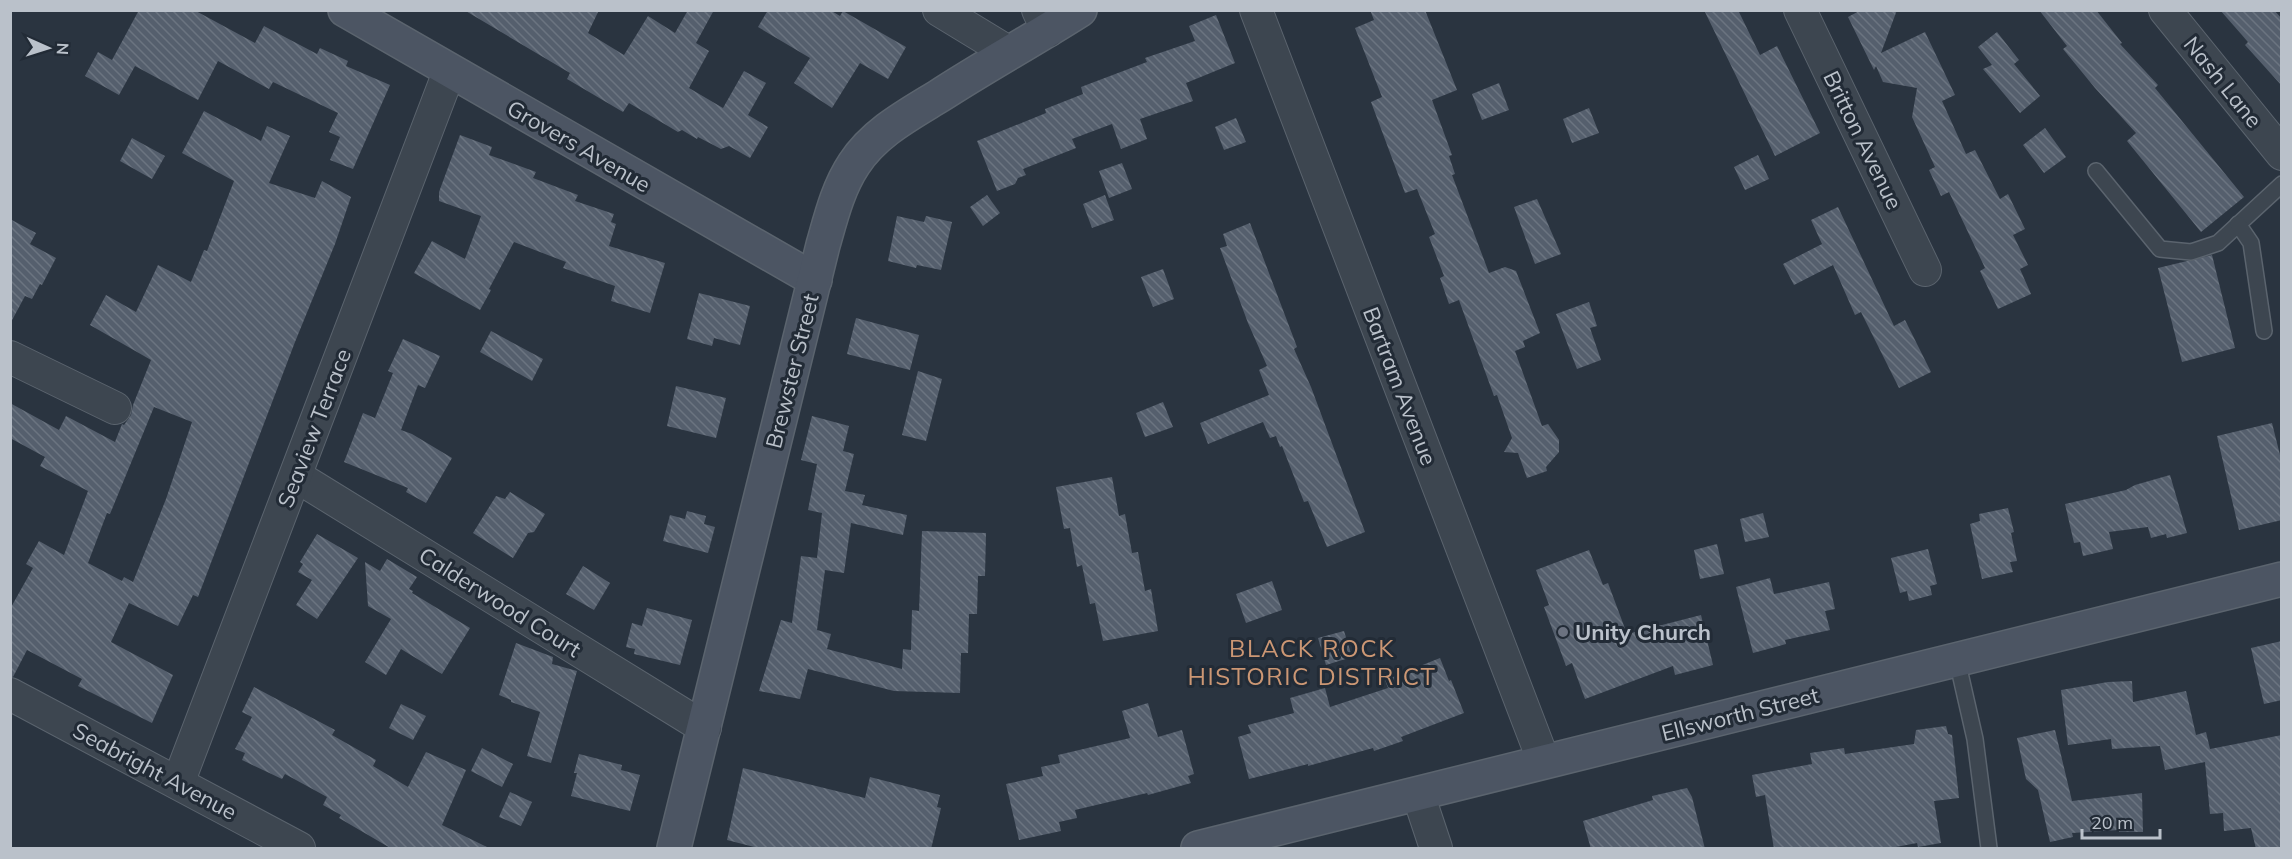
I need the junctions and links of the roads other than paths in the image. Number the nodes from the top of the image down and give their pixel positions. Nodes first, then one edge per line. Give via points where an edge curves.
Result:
1 (345, 10) edge
2 (939, 10) edge
3 (1080, 10) edge
4 (1256, 10) edge
5 (1800, 10) edge
6 (2164, 10) edge
7 (1043, 21) edge
8 (1008, 52) junction
9 (449, 72) junction
10 (2282, 154) edge
11 (2096, 171) dead end
12 (2282, 184) edge
13 (2238, 224) junction
14 (1925, 270) dead end
15 (815, 280) junction
16 (2264, 331) dead end
17 (10, 357) edge
18 (115, 408) dead end
19 (296, 476) junction
20 (2282, 579) edge
21 (1957, 660) junction
22 (10, 694) edge
23 (705, 728) junction
24 (1544, 762) junction
25 (178, 783) junction
26 (1418, 794) junction
27 (299, 849) edge
28 (674, 849) edge
29 (1198, 849) edge
30 (1436, 849) edge
31 (1989, 849) edge

1 - 9 street, Grovers Avenue
2 - 8 street
3 - 7 street, Brewster Street
4 - 24 street, Bartram Avenue
5 - 14 street, Britton Avenue
6 - 10 street, Nash Lane
7 - 8 street, Brewster Street
8 - 15 street, Brewster Street via 905,117 864,150 843,182
9 - 15 street, Grovers Avenue
9 - 19 street, Seaview Terrace
11 - 13 lane via 2160,249 2192,252 2218,243
12 - 13 lane
13 - 16 lane via 2251,243
15 - 23 street, Brewster Street
17 - 18 street
19 - 23 street, Calderwood Court
19 - 25 street, Seaview Terrace
20 - 21 street, Ellsworth Street
21 - 24 street, Ellsworth Street
21 - 31 lane via 1975,740
22 - 25 street, Seabright Avenue
23 - 28 street, Brewster Street
24 - 26 street, Ellsworth Street
25 - 27 street, Seabright Avenue
26 - 29 street, Ellsworth Street
26 - 30 street

